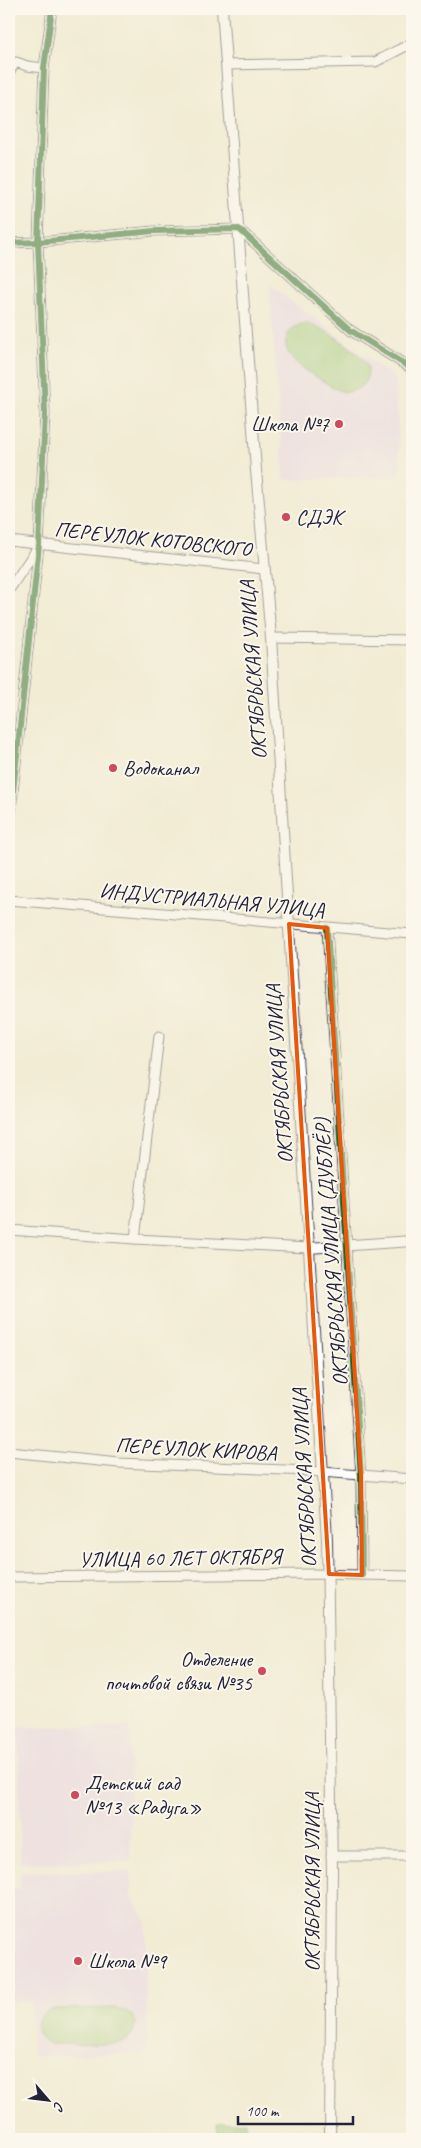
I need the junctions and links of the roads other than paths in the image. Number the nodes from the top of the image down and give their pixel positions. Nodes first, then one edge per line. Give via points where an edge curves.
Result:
1 (52, 9) edge
2 (222, 9) edge
3 (412, 43) edge
4 (12, 59) edge
5 (226, 65) junction
6 (44, 68) junction
7 (9, 72) edge
8 (239, 229) junction
9 (38, 242) junction
10 (9, 243) edge
11 (412, 369) edge
12 (9, 541) edge
13 (39, 545) junction
14 (264, 569) junction
15 (9, 590) edge
16 (271, 638) junction
17 (412, 640) edge
18 (9, 830) edge
19 (9, 900) edge
20 (289, 924) junction
21 (327, 928) junction
22 (412, 934) edge
23 (159, 1036) dead end
24 (9, 1230) edge
25 (135, 1239) junction
26 (412, 1241) edge
27 (347, 1245) junction
28 (308, 1248) junction
29 (9, 1452) edge
30 (322, 1474) junction
31 (361, 1476) junction
32 (412, 1479) edge
33 (329, 1574) junction
34 (362, 1575) junction
35 (412, 1576) edge
36 (9, 1577) edge
37 (331, 1856) junction
38 (412, 1856) edge
39 (330, 2139) edge

1 - 6 street
2 - 5 main road, ОКТЯБРЬСКАЯ УЛИЦА
3 - 5 street via 374,62
4 - 6 street via 27,66
4 - 7 street
5 - 8 main road, ОКТЯБРЬСКАЯ УЛИЦА
6 - 9 street
8 - 9 street via 154,230
8 - 11 street via 350,330
8 - 14 main road, ОКТЯБРЬСКАЯ УЛИЦА
9 - 10 street
9 - 13 street via 45,413
12 - 13 street, ПЕРЕУЛОК КОТОВСКОГО
13 - 14 street, ПЕРЕУЛОК КОТОВСКОГО
13 - 15 street
13 - 18 street
14 - 16 main road, ОКТЯБРЬСКАЯ УЛИЦА
16 - 17 street
16 - 20 main road, ОКТЯБРЬСКАЯ УЛИЦА
19 - 20 street, ИНДУСТРИАЛЬНАЯ УЛИЦА
20 - 21 street, ИНДУСТРИАЛЬНАЯ УЛИЦА
20 - 28 main road, ОКТЯБРЬСКАЯ УЛИЦА
21 - 22 street, ИНДУСТРИАЛЬНАЯ УЛИЦА
21 - 27 street, ОКТЯБРЬСКАЯ УЛИЦА (ДУБЛЁР)
23 - 25 street
24 - 25 street
25 - 28 street
26 - 27 main road
27 - 28 main road
27 - 31 street, ОКТЯБРЬСКАЯ УЛИЦА (ДУБЛЁР)
28 - 30 main road, ОКТЯБРЬСКАЯ УЛИЦА
29 - 30 street, ПЕРЕУЛОК КИРОВА via 119,1463
30 - 31 street, ПЕРЕУЛОК КИРОВА
30 - 33 main road, ОКТЯБРЬСКАЯ УЛИЦА
31 - 32 street, ПЕРЕУЛОК КИРОВА
31 - 34 street, ОКТЯБРЬСКАЯ УЛИЦА (ДУБЛЁР)
33 - 34 street, УЛИЦА 60 ЛЕТ ОКТЯБРЯ
33 - 36 street, УЛИЦА 60 ЛЕТ ОКТЯБРЯ
33 - 37 main road, ОКТЯБРЬСКАЯ УЛИЦА
34 - 35 street, УЛИЦА 60 ЛЕТ ОКТЯБРЯ
37 - 38 street
37 - 39 main road, ОКТЯБРЬСКАЯ УЛИЦА

